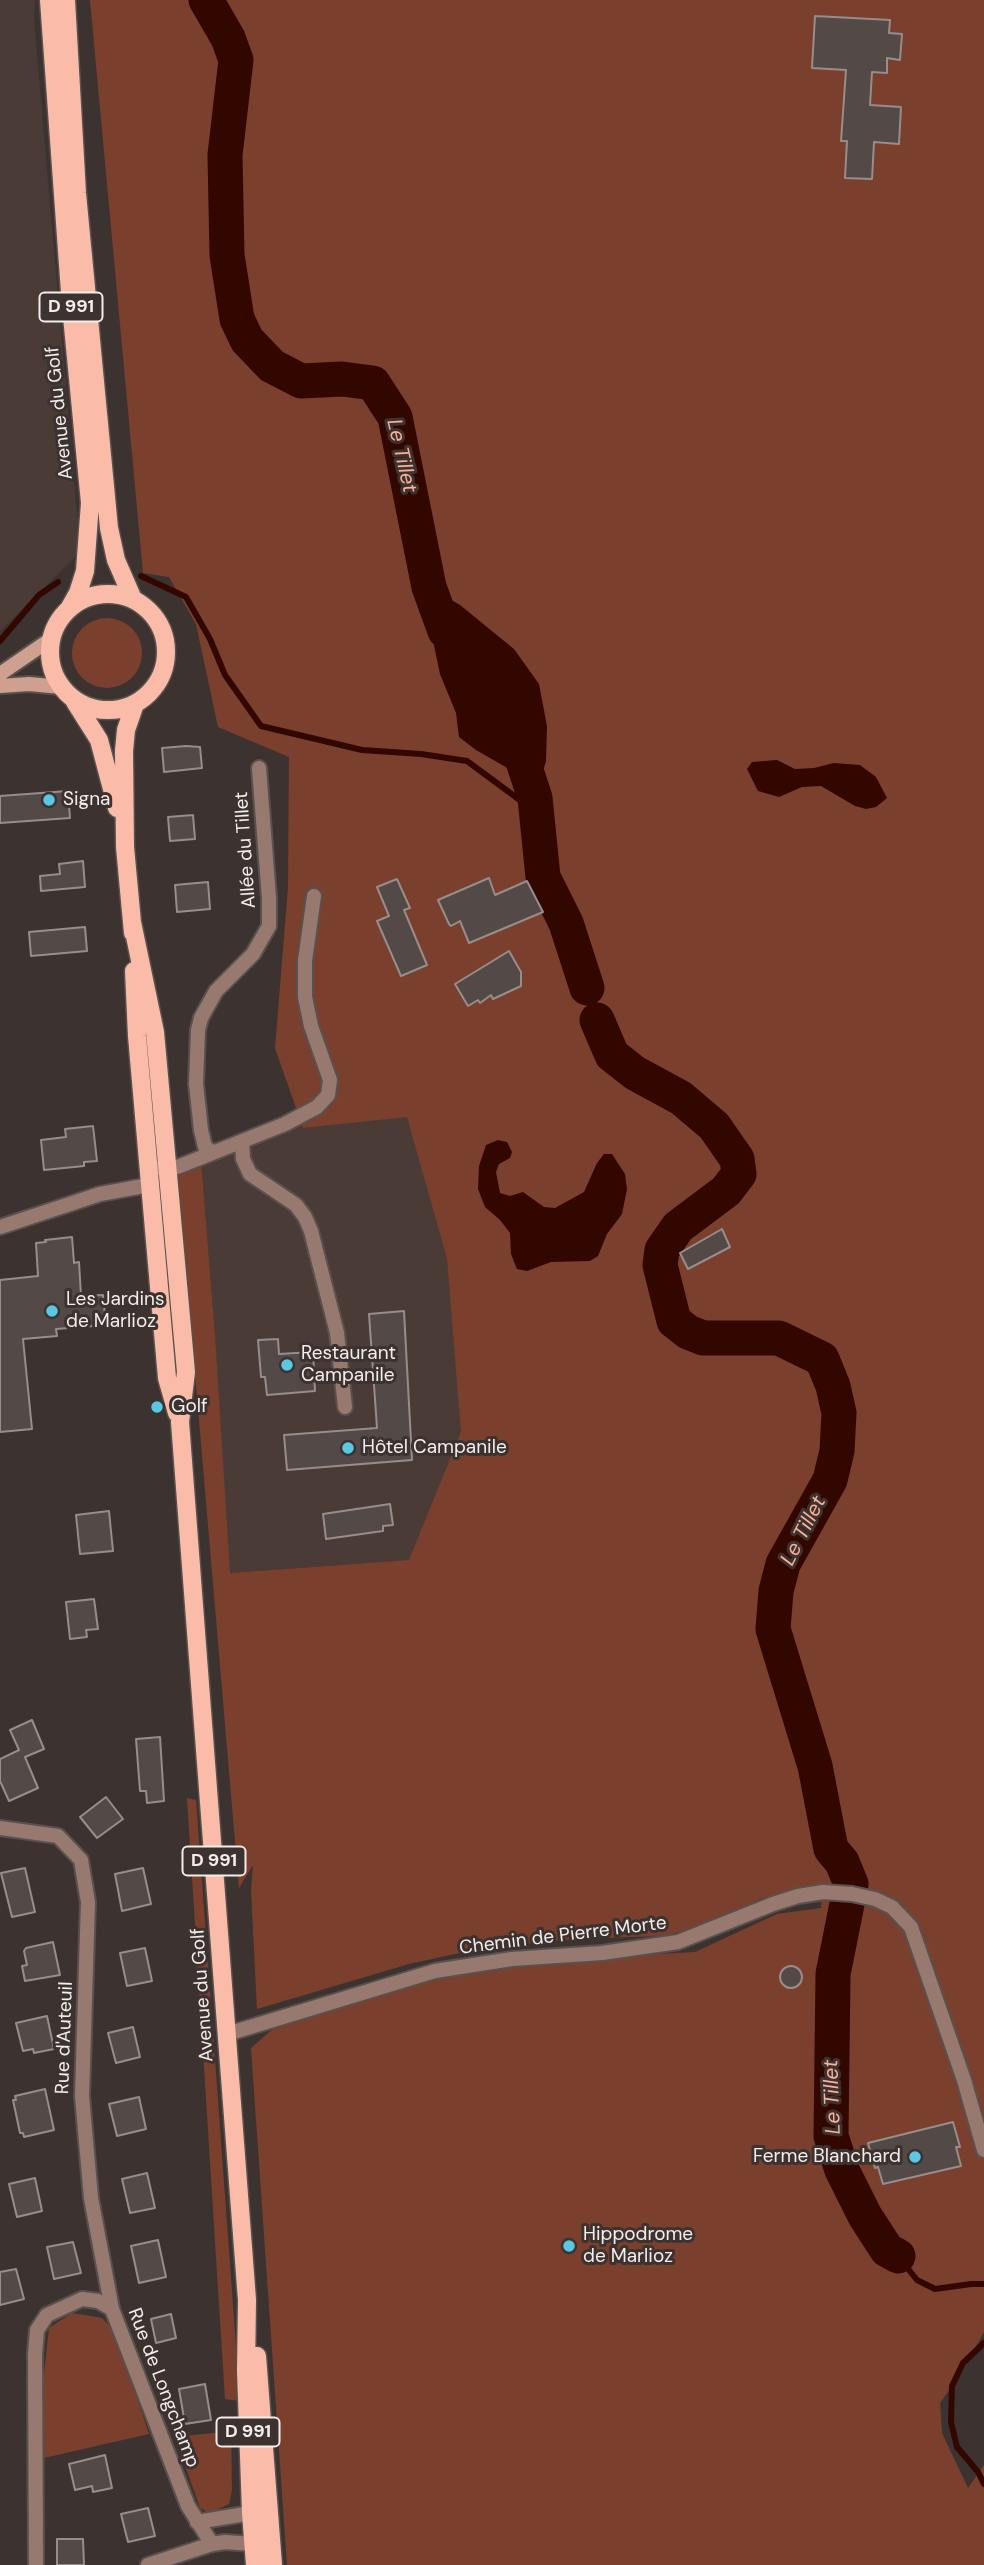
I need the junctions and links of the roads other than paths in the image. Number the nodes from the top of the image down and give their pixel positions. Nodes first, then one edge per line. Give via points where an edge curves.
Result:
1 (49, 0) edge
2 (66, 0) edge
3 (133, 599) junction
4 (69, 609) junction
5 (51, 639) junction
6 (0, 674) edge
7 (0, 687) edge
8 (67, 693) junction
9 (135, 704) junction
10 (259, 768) dead end
11 (125, 847) junction
12 (314, 897) dead end
13 (132, 922) junction
14 (242, 1141) junction
15 (146, 1142) junction
16 (212, 1152) junction
17 (167, 1170) junction
18 (149, 1185) junction
19 (0, 1227) edge
20 (345, 1407) dead end
21 (180, 1422) junction
22 (0, 1828) edge
23 (227, 2034) junction
24 (984, 2150) edge
25 (247, 2300) junction
26 (111, 2309) junction
27 (251, 2513) junction
28 (197, 2522) junction
29 (212, 2544) junction
30 (253, 2544) junction
31 (36, 2565) edge
32 (148, 2565) edge
33 (255, 2565) edge
34 (273, 2565) edge

1 - 4 main road, Avenue du Golf / D 991 via 90,503 85,571
2 - 3 main road, Avenue du Golf / D 991 via 77,193 109,528 116,560
3 - 4 main road via 99,595
3 - 9 main road via 160,624 166,642 161,678
4 - 5 main road
5 - 6 main road
5 - 8 main road via 53,672
7 - 8 main road via 29,684
8 - 9 main road via 88,707 104,710
8 - 11 main road via 99,740
9 - 11 main road via 124,751
10 - 16 street, Allée du Tillet via 270,926 253,954 216,991 201,1018 196,1084 205,1147
11 - 13 main road
12 - 14 street via 305,998 328,1071 328,1095 302,1117
13 - 15 main road
13 - 17 main road via 155,1032
14 - 16 street
14 - 20 street via 250,1174 296,1205 311,1231 341,1350
15 - 17 street via 151,1158
15 - 18 main road
16 - 17 street
17 - 21 main road via 186,1372
18 - 19 street via 100,1194
18 - 21 main road via 167,1378
21 - 23 main road, Avenue du Golf / D 991
22 - 26 street, Rue d'Auteuil via 58,1836 82,1860 88,1902 82,2096 91,2198
23 - 24 street, Chemin de Pierre Morte via 435,1971 678,1942 798,1896 852,1894 892,1907 917,1939
23 - 25 main road, Avenue du Golf / D 991
25 - 27 main road, Avenue du Golf / D 991
25 - 34 main road via 256,2344
26 - 28 street, Rue de Longchamp
26 - 31 street, Rue de Longchamp via 82,2299 47,2315 37,2330
27 - 28 street
27 - 30 main road, Avenue du Golf / D 991
28 - 29 street, Rue de Longchamp
29 - 30 street
29 - 32 street
30 - 33 main road, Avenue du Golf / D 991

